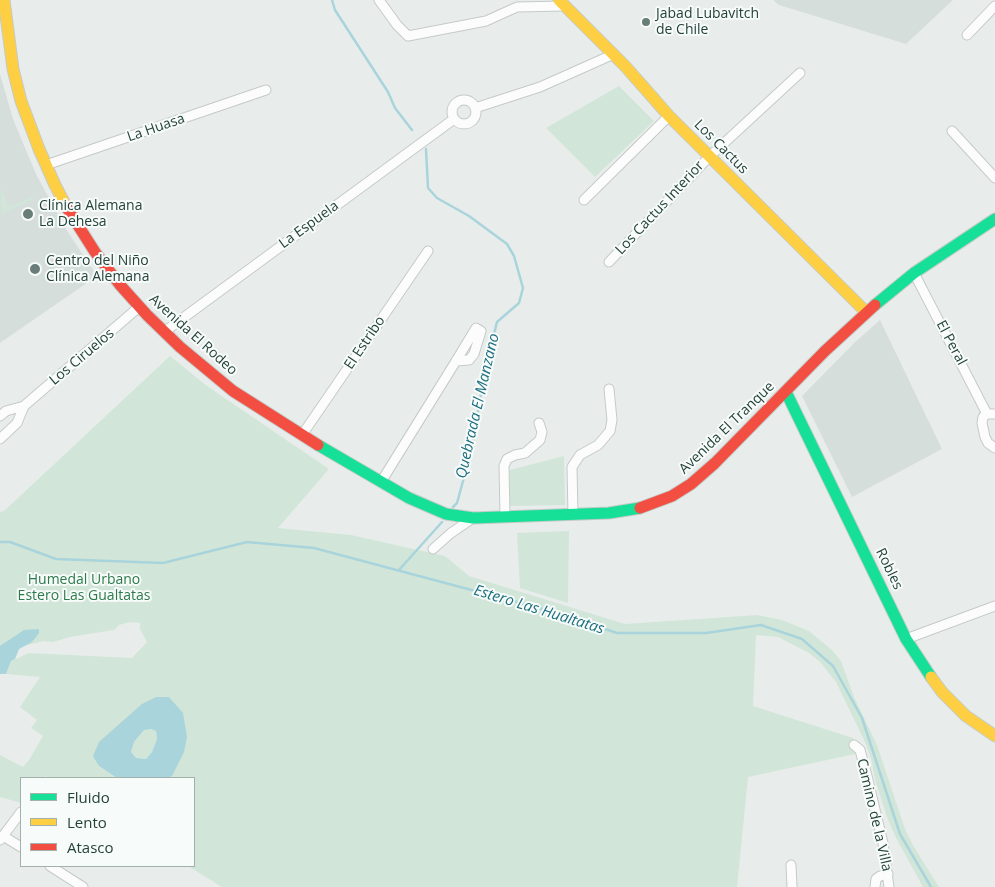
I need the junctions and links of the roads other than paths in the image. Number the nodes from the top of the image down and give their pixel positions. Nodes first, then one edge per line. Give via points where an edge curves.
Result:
1 (4, 0) edge
2 (379, 0) edge
3 (561, 3) edge
4 (995, 6) edge
5 (967, 35) dead end
6 (614, 54) junction
7 (800, 73) dead end
8 (266, 90) dead end
9 (475, 108) junction
10 (669, 116) junction
11 (454, 119) junction
12 (952, 131) dead end
13 (709, 156) junction
14 (46, 165) junction
15 (995, 178) edge
16 (584, 200) dead end
17 (995, 220) edge
18 (428, 252) dead end
19 (609, 262) dead end
20 (914, 273) junction
21 (139, 307) junction
22 (866, 312) junction
23 (164, 332) junction
24 (456, 361) dead end
25 (609, 389) dead end
26 (786, 392) junction
27 (24, 406) junction
28 (991, 414) edge
29 (0, 416) edge
30 (540, 423) dead end
31 (302, 435) junction
32 (0, 439) edge
33 (995, 448) edge
34 (381, 482) junction
35 (573, 514) junction
36 (505, 516) junction
37 (474, 518) junction
38 (433, 549) dead end
39 (995, 606) edge
40 (906, 639) junction
41 (995, 736) edge
42 (854, 745) dead end
43 (20, 813) edge
44 (2, 838) edge
45 (20, 847) edge
46 (791, 865) dead end
47 (52, 867) edge
48 (888, 874) junction
49 (82, 887) edge
50 (792, 887) edge
51 (875, 887) edge
52 (890, 887) edge

1 - 14 street, Avenida El Rodeo via 15,79
2 - 3 street via 408,36 486,21 517,7
3 - 6 street, Los Cactus
4 - 5 street
6 - 9 street via 540,87
6 - 10 street, Los Cactus
7 - 13 street, Los Cactus Interior
8 - 14 street, La Huasa
9 - 11 street via 475,118 469,123
9 - 11 street via 468,101 460,101 454,107
10 - 13 street, Los Cactus
10 - 16 street
11 - 23 street, La Espuela
12 - 15 street
13 - 19 street, Los Cactus Interior
13 - 22 street, Los Cactus
14 - 21 street, Avenida El Rodeo via 84,236
17 - 20 street, Avenida El Tranque
18 - 31 street, El Estribo
20 - 22 street, Avenida El Tranque
20 - 28 street, El Peral
21 - 23 street, Avenida El Rodeo
21 - 27 street, Los Ciruelos
22 - 26 street, Avenida El Tranque
23 - 31 street, Avenida El Rodeo via 223,384
24 - 34 street
25 - 35 street via 610,431 598,445 580,455 572,468
26 - 35 street, Avenida El Tranque via 706,472 672,496 627,511
26 - 40 street, Robles
27 - 29 street, Los Ciruelos
27 - 32 street, Los Ciruelos via 17,424
28 - 33 street, El Peral via 984,417 982,423 988,443
30 - 36 street via 540,440 525,454 507,459 504,466
31 - 34 street, Avenida El Rodeo
34 - 37 street, Avenida El Rodeo via 446,514
35 - 36 street, Avenida El Tranque
36 - 37 street, Avenida El Tranque
37 - 38 street, Avenida El Tranque
39 - 40 street
40 - 41 street, Robles via 942,692 966,716
42 - 48 street, Camino de la Villa via 860,750 867,776
43 - 44 street
44 - 45 street
46 - 50 street
47 - 49 street
48 - 51 street via 876,879
48 - 52 street, Camino de la Villa

